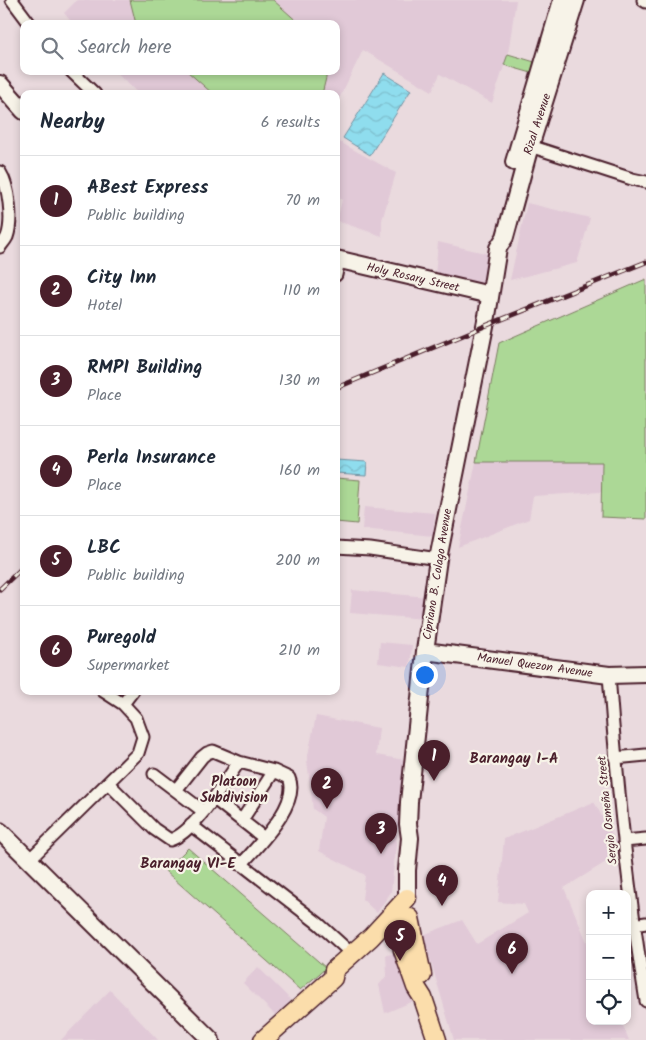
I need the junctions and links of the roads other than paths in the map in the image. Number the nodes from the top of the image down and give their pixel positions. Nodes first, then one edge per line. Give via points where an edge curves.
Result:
1 (12, 0) edge
2 (562, 0) edge
3 (576, 0) edge
4 (27, 20) edge
5 (560, 31) junction
6 (75, 75) edge
7 (0, 84) edge
8 (91, 90) edge
9 (20, 106) edge
10 (524, 148) junction
11 (0, 172) edge
12 (646, 182) edge
13 (0, 247) edge
14 (340, 265) edge
15 (490, 296) junction
16 (485, 326) joint
17 (340, 547) edge
18 (438, 559) junction
19 (425, 651) junction
20 (646, 674) edge
21 (609, 675) junction
22 (109, 695) edge
23 (130, 695) edge
24 (122, 704) junction
25 (646, 755) edge
26 (615, 758) junction
27 (239, 762) junction
28 (274, 771) junction
29 (154, 774) dead end
30 (108, 783) junction
31 (176, 790) junction
32 (213, 798) junction
33 (204, 811) junction
34 (242, 820) junction
35 (191, 825) junction
36 (0, 831) edge
37 (264, 838) junction
38 (646, 839) edge
39 (624, 841) junction
40 (29, 860) junction
41 (241, 865) junction
42 (402, 904) junction
43 (646, 923) edge
44 (405, 926) junction
45 (633, 926) junction
46 (352, 954) junction
47 (333, 978) junction
48 (646, 1001) edge
49 (211, 1040) edge
50 (263, 1040) edge
51 (437, 1040) edge

1 - 4 street
2 - 5 main road, Rizal Avenue
3 - 5 main road, Rizal Avenue
5 - 10 main road, Rizal Avenue
6 - 8 street
7 - 9 main road
10 - 12 street
10 - 15 main road, Rizal Avenue via 505,237 498,248
11 - 13 street via 5,179 10,221 7,237
14 - 15 main road, Holy Rosary Street
15 - 16 main road, Rizal Avenue
16 - 18 main road, Cipriano B. Colago Avenue
17 - 18 street
18 - 19 main road, Cipriano B. Colago Avenue
19 - 21 main road, Manuel Quezon Avenue
19 - 42 main road, Cipriano B. Colago Avenue via 408,824 398,856 396,883
20 - 21 main road, Manuel Quezon Avenue
21 - 26 street, Sergio Osmeña Street
22 - 24 street
23 - 24 street
24 - 30 street via 136,718 143,737 138,753
25 - 26 street
26 - 39 street, Sergio Osmeña Street
27 - 28 street
27 - 31 street via 213,752 207,753
27 - 32 street
28 - 34 street
28 - 37 street via 289,778 292,784 278,822
29 - 31 street
30 - 35 street via 154,829 170,840
30 - 40 street
31 - 33 street
32 - 33 street
32 - 34 street
33 - 35 street
34 - 37 street
35 - 41 street
36 - 40 main road
37 - 41 street
38 - 39 street
39 - 45 street, Sergio Osmeña Street
40 - 49 main road
41 - 46 street via 312,918
42 - 44 main road, Cipriano B. Colago Avenue
42 - 46 main road
43 - 45 street
44 - 47 main road via 340,978
44 - 51 main road, Cipriano B. Colago Avenue via 424,984 423,998
45 - 48 street, Sergio Osmeña Street
46 - 47 main road via 334,970
47 - 50 main road

